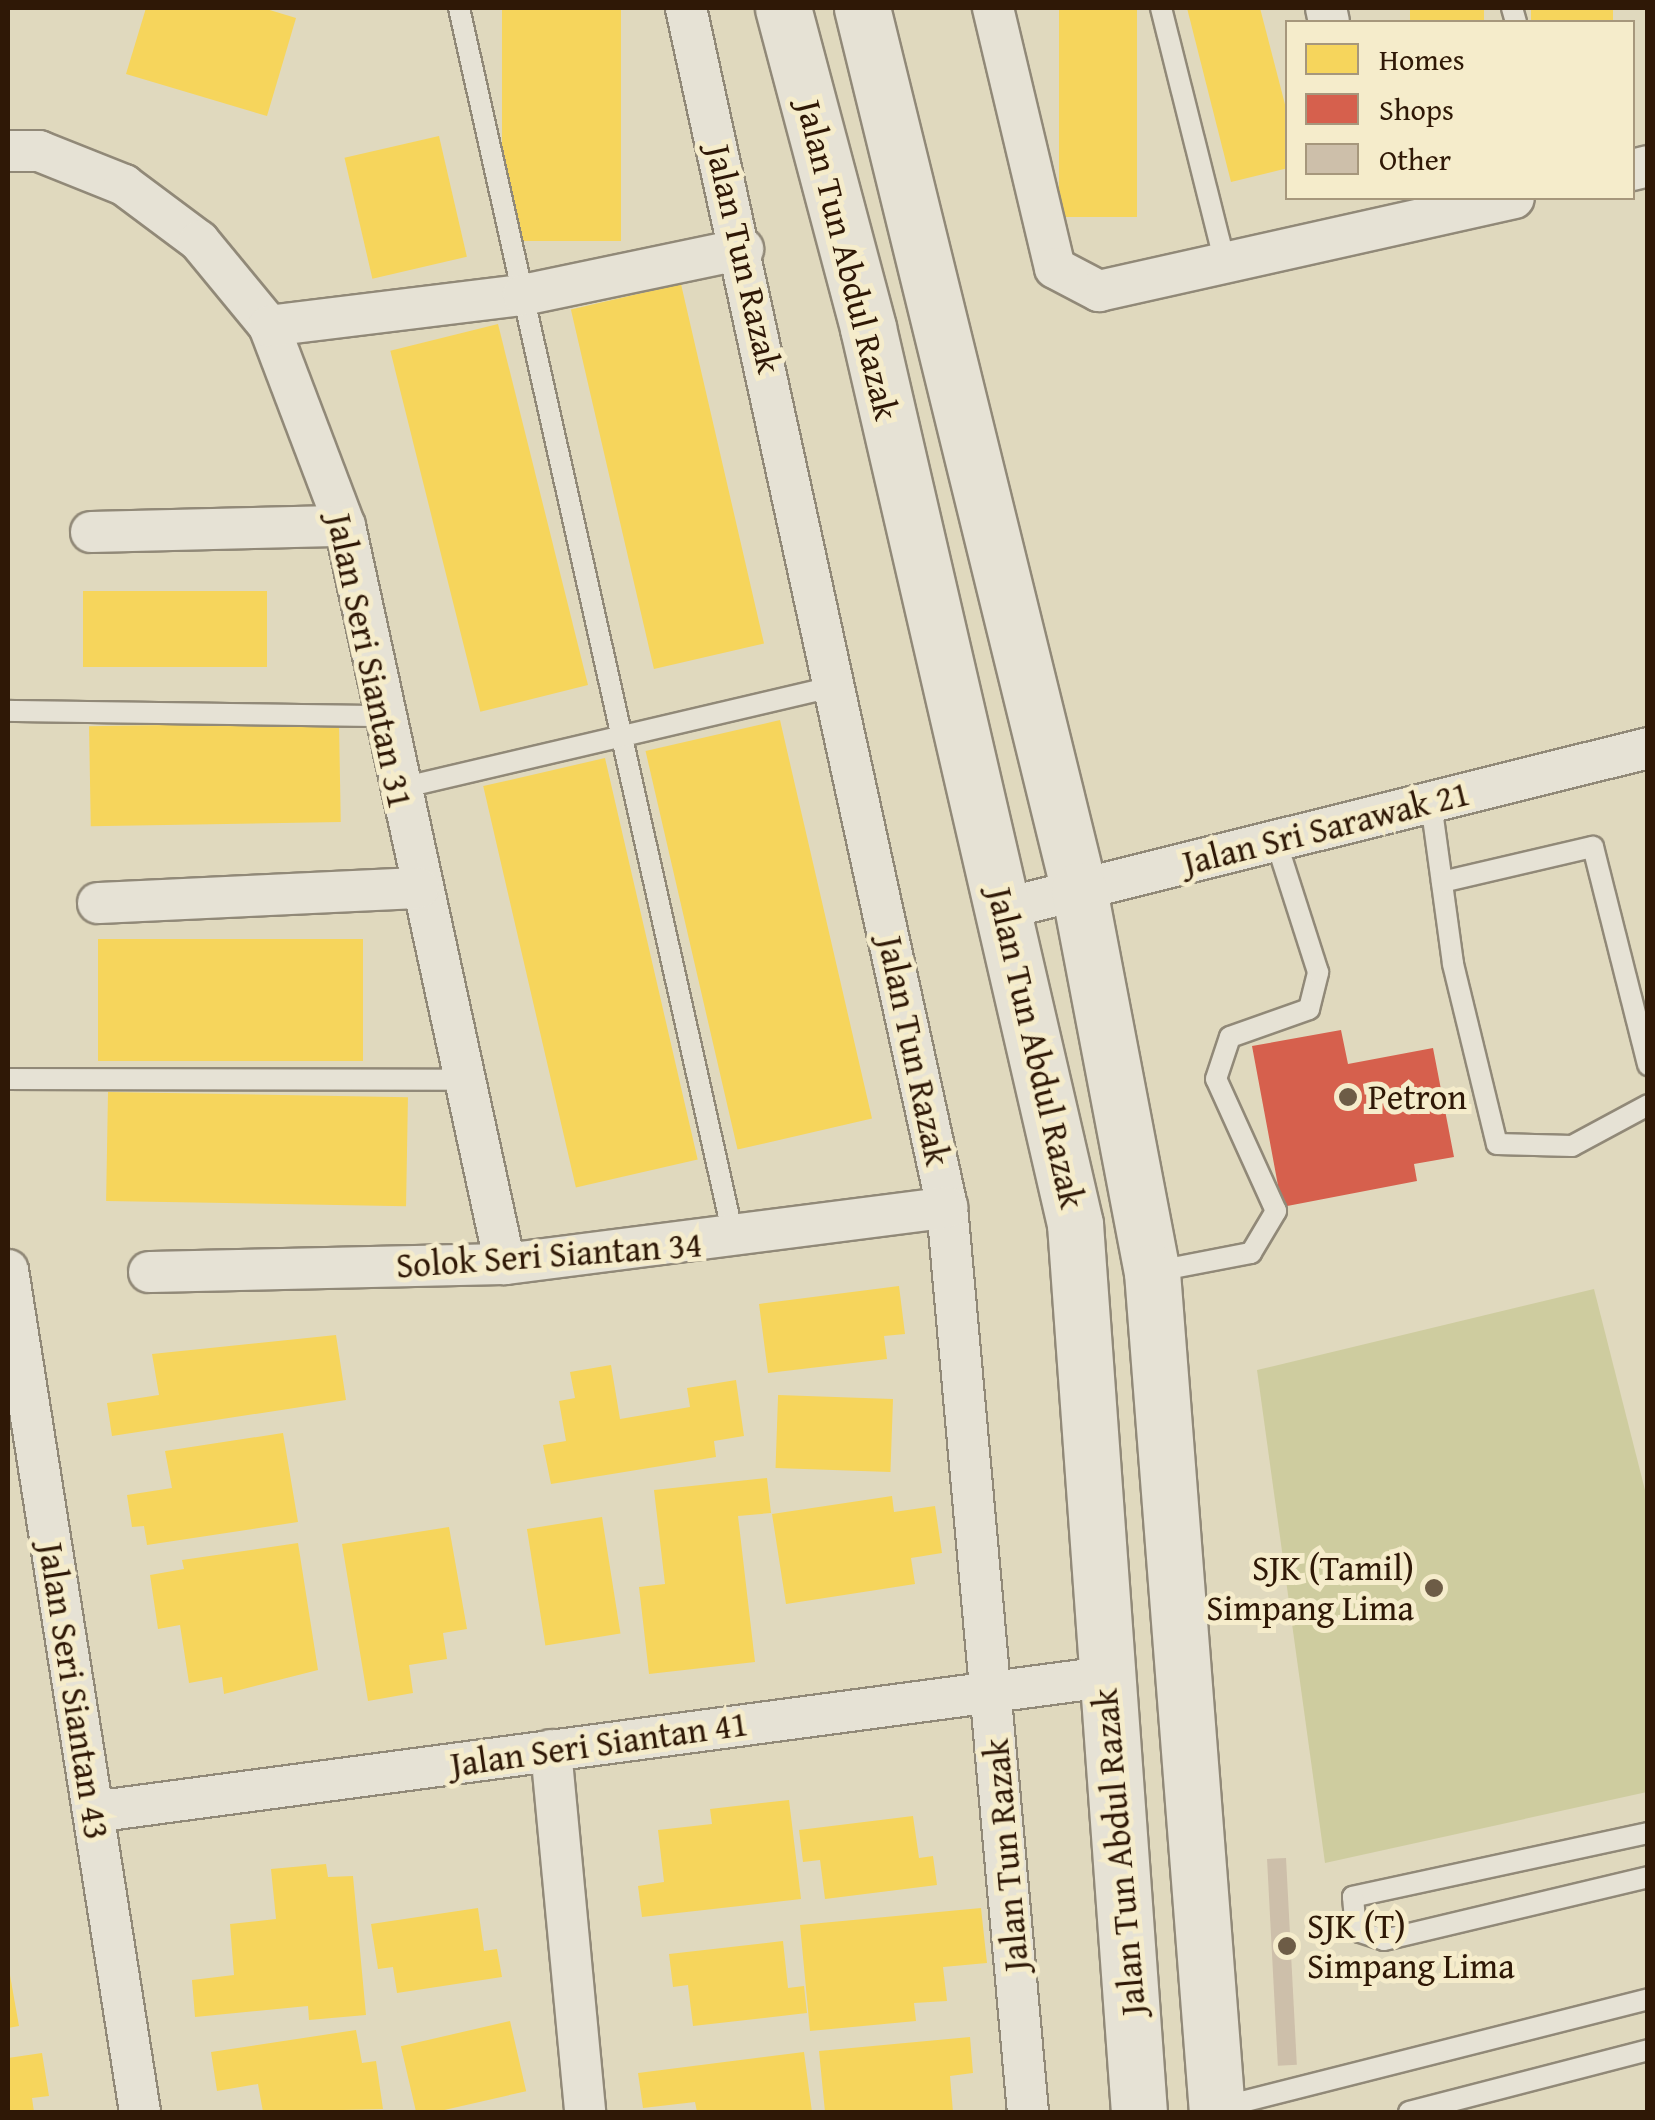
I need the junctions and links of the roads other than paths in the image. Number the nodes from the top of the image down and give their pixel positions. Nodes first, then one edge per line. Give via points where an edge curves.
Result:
1 (459, 8) edge
2 (686, 8) edge
3 (784, 8) edge
4 (862, 8) edge
5 (993, 8) edge
6 (1161, 8) edge
7 (8, 151) edge
8 (1495, 200) edge
9 (1373, 213) edge
10 (743, 249) junction
11 (1226, 263) junction
12 (523, 295) junction
13 (936, 310) junction
14 (269, 326) junction
15 (868, 328) junction
16 (345, 526) junction
17 (90, 532) dead end
18 (836, 686) junction
19 (8, 712) edge
20 (381, 716) junction
21 (622, 736) junction
22 (1648, 748) edge
23 (397, 789) junction
24 (1431, 802) junction
25 (1276, 840) junction
26 (1442, 882) junction
27 (419, 888) junction
28 (1079, 890) junction
29 (98, 902) dead end
30 (1006, 908) junction
31 (1648, 1065) edge
32 (8, 1079) edge
33 (461, 1080) junction
34 (1648, 1105) edge
35 (947, 1207) junction
36 (735, 1241) junction
37 (505, 1264) junction
38 (8, 1270) edge
39 (149, 1272) dead end
40 (1152, 1272) junction
41 (1104, 1677) junction
42 (992, 1692) junction
43 (551, 1750) junction
44 (92, 1812) junction
45 (1648, 1833) edge
46 (1648, 1877) edge
47 (1648, 1999) edge
48 (1648, 2050) edge
49 (1217, 2110) edge
50 (140, 2112) edge
51 (585, 2112) edge
52 (1028, 2112) edge
53 (1140, 2112) edge
54 (1409, 2112) edge

1 - 12 lane
2 - 10 street, Jalan Tun Razak
3 - 15 main road, Jalan Tun Abdul Razak
4 - 13 main road, Jalan Tun Abdul Razak
5 - 11 street via 1055,268 1099,291
6 - 11 lane
7 - 14 street, Jalan Seri Siantan 31 via 39,151 124,186 198,241
8 - 9 street
9 - 11 street
10 - 12 street
10 - 18 street, Jalan Tun Razak
12 - 14 street
12 - 21 lane
13 - 15 main road
13 - 28 main road, Jalan Tun Abdul Razak
14 - 16 street, Jalan Seri Siantan 31
15 - 30 main road, Jalan Tun Abdul Razak
16 - 17 street
16 - 20 street, Jalan Seri Siantan 31
18 - 21 lane
18 - 35 street, Jalan Tun Razak
19 - 20 lane
20 - 23 street, Jalan Seri Siantan 31
21 - 23 lane
21 - 36 lane
22 - 24 street, Jalan Sri Sarawak 21
23 - 27 street, Jalan Seri Siantan 31
24 - 25 street, Jalan Sri Sarawak 21
24 - 26 lane
25 - 28 street, Jalan Sri Sarawak 21
25 - 40 lane via 1318,972 1308,1008 1230,1037 1216,1079 1276,1212 1251,1252
26 - 31 lane via 1593,847
26 - 34 lane via 1497,1144 1572,1146
27 - 29 street
27 - 33 street, Jalan Seri Siantan 31
28 - 30 street, Jalan Sri Sarawak 21
28 - 40 main road, Jalan Tun Abdul Razak
30 - 41 main road, Jalan Tun Abdul Razak via 1075,1224
32 - 33 lane
33 - 37 street, Jalan Seri Siantan 31
35 - 36 street, Solok Seri Siantan 34
35 - 42 street, Jalan Tun Razak
36 - 37 street, Solok Seri Siantan 34
37 - 39 street, Solok Seri Siantan 34
38 - 44 street, Jalan Seri Siantan 43
40 - 49 main road, Jalan Tun Abdul Razak
41 - 42 street, Jalan Seri Siantan 41
41 - 53 main road, Jalan Tun Abdul Razak
42 - 43 street, Jalan Seri Siantan 41
42 - 52 street, Jalan Tun Razak
43 - 44 street, Jalan Seri Siantan 41
43 - 51 street
44 - 50 street, Jalan Seri Siantan 43
45 - 46 lane via 1353,1897 1360,1932 1384,1940
47 - 49 lane
48 - 54 lane

